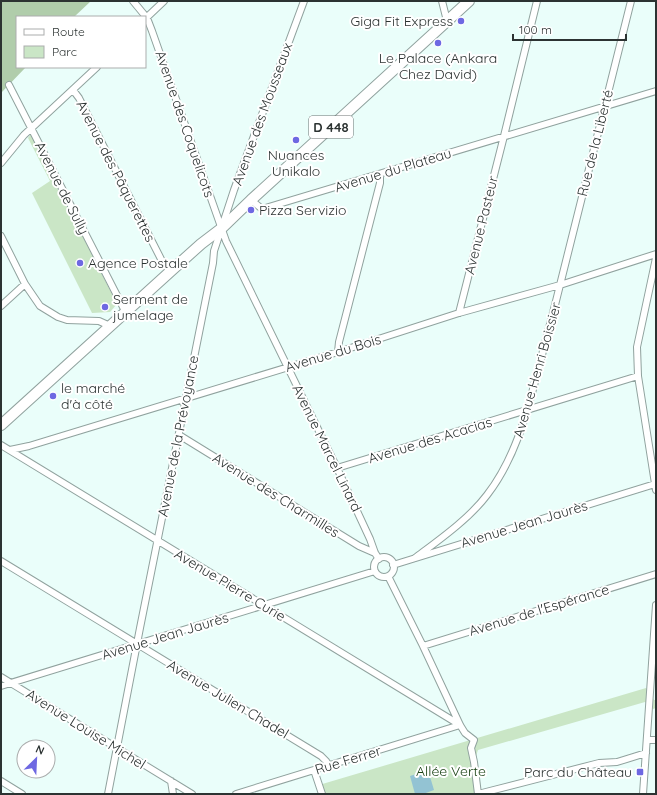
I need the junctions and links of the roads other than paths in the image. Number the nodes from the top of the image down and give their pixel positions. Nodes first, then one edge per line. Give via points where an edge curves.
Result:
1 (133, 1) edge
2 (164, 1) edge
3 (304, 1) edge
4 (442, 1) edge
5 (468, 1) edge
6 (537, 1) edge
7 (631, 1) edge
8 (144, 16) edge
9 (146, 19) edge
10 (444, 23) junction
11 (96, 68) edge
12 (9, 85) dead end
13 (73, 90) junction
14 (656, 91) edge
15 (604, 106) junction
16 (31, 129) junction
17 (504, 136) junction
18 (1, 163) edge
19 (380, 174) junction
20 (251, 200) junction
21 (222, 228) junction
22 (1, 236) edge
23 (656, 254) edge
24 (656, 258) edge
25 (172, 270) junction
26 (25, 284) junction
27 (560, 285) junction
28 (1, 306) edge
29 (126, 313) junction
30 (459, 313) junction
31 (110, 326) junction
32 (338, 352) junction
33 (288, 367) junction
34 (638, 376) junction
35 (186, 397) junction
36 (528, 410) junction
37 (1, 425) edge
38 (179, 436) junction
39 (1, 445) edge
40 (10, 450) junction
41 (337, 468) junction
42 (655, 487) edge
43 (157, 541) junction
44 (375, 553) junction
45 (416, 558) junction
46 (378, 559) junction
47 (1, 561) edge
48 (393, 565) junction
49 (375, 571) junction
50 (656, 574) edge
51 (388, 576) junction
52 (263, 605) junction
53 (656, 606) edge
54 (137, 644) junction
55 (422, 646) junction
56 (1, 677) edge
57 (11, 683) junction
58 (1, 686) edge
59 (653, 703) edge
60 (460, 725) junction
61 (647, 740) junction
62 (656, 740) edge
63 (117, 748) junction
64 (646, 753) junction
65 (329, 766) junction
66 (314, 770) junction
67 (1, 781) edge
68 (171, 781) junction
69 (22, 794) edge
70 (108, 794) edge
71 (173, 794) edge
72 (192, 794) edge
73 (236, 794) edge
74 (322, 794) edge
75 (478, 794) edge
76 (643, 794) edge

1 - 8 street, Avenue des Coquelicots
2 - 9 street
3 - 21 street, Avenue des Mousseaux
4 - 10 street
5 - 10 main road, D 448
6 - 17 street, Avenue Pasteur
7 - 15 street, Rue de la Liberté
9 - 21 street, Avenue des Coquelicots
10 - 20 main road, D 448
11 - 13 street
12 - 16 street, Avenue de Sully
13 - 16 street
13 - 25 street, Avenue des Pâquerettes via 164,265
14 - 15 street, Avenue du Plateau
15 - 17 street, Avenue du Plateau
15 - 27 street, Rue de la Liberté
16 - 18 street
16 - 29 street, Avenue de Sully
17 - 19 street, Avenue du Plateau
17 - 30 street, Avenue Pasteur
19 - 20 street, Avenue du Plateau via 262,209
19 - 32 street via 380,183
20 - 21 main road, D 448
21 - 25 main road, D 448
21 - 33 street, Avenue Marcel Linard
21 - 35 street, Avenue de la Prévoyance via 214,252
22 - 26 street
23 - 27 street, Avenue du Bois
24 - 34 street via 636,347
25 - 29 main road, D 448
26 - 28 street
26 - 31 street via 40,306 58,317 67,320 99,321
27 - 30 street, Avenue du Bois
27 - 36 street, Avenue Henri Boissier
29 - 31 main road, D 448
30 - 32 street, Avenue du Bois
31 - 37 main road, D 448
32 - 33 street, Avenue du Bois
33 - 35 street, Avenue du Bois
33 - 41 street, Avenue Marcel Linard
34 - 36 street, Avenue des Acacias
34 - 42 street
35 - 38 street, Avenue de la Prévoyance
35 - 40 street, Avenue du Bois
36 - 41 street, Avenue des Acacias
36 - 45 street, Avenue Henri Boissier via 509,460 487,496 456,527
38 - 43 street, Avenue de la Prévoyance
38 - 44 street, Avenue des Charmilles via 359,546
39 - 40 street, Avenue Pierre Curie
40 - 43 street, Avenue Pierre Curie
41 - 44 street, Avenue Marcel Linard
42 - 45 street, Avenue Jean Jaurès
43 - 52 street, Avenue Pierre Curie
43 - 54 street, Avenue de la Prévoyance
44 - 46 street, Avenue Marcel Linard
45 - 48 street, Avenue Jean Jaurès
46 - 48 street via 387,558
46 - 49 street via 374,566
47 - 54 street, Avenue Julien Chadel
48 - 51 street via 392,573
49 - 51 street via 379,575
49 - 52 street, Avenue Jean Jaurès
50 - 55 street, Avenue de l'Espérance
51 - 55 street
52 - 54 street, Avenue Jean Jaurès
52 - 60 street, Avenue Pierre Curie
53 - 59 street
54 - 57 street, Avenue Jean Jaurès
54 - 63 street, Avenue de la Prévoyance
54 - 65 street, Avenue Julien Chadel via 321,756
55 - 60 street
56 - 57 street, Avenue Louise Michel
57 - 58 street, Avenue Jean Jaurès
57 - 63 street, Avenue Louise Michel
59 - 61 street
60 - 65 street, Rue Ferrer
60 - 75 street via 464,733 474,740 471,748
61 - 62 street
61 - 64 street
63 - 68 street, Avenue Louise Michel
63 - 70 street, Avenue de la Prévoyance
64 - 75 street
64 - 76 street
65 - 66 street, Rue Ferrer
66 - 73 street, Rue Ferrer
66 - 74 street
67 - 69 street
68 - 71 street
68 - 72 street, Avenue Louise Michel

